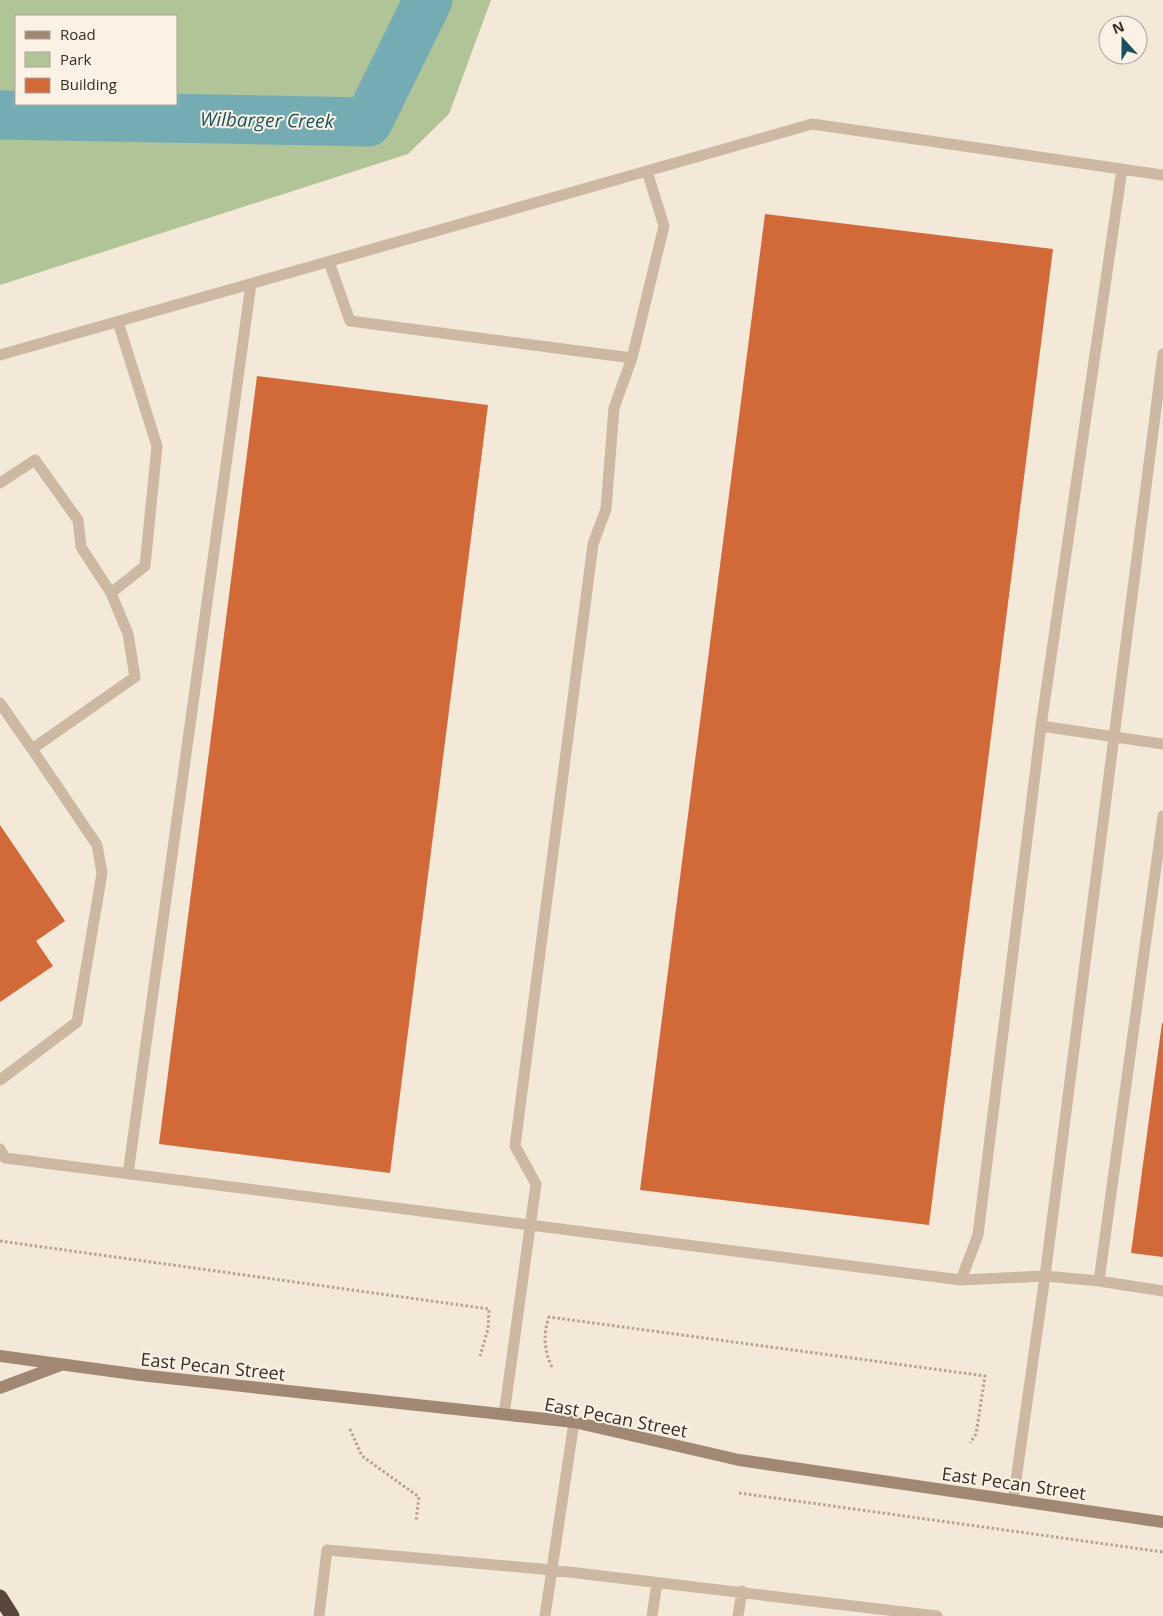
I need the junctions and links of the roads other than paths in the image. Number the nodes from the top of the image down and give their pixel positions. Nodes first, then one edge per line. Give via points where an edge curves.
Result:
1 (1122, 169) junction
2 (647, 171) junction
3 (1163, 175) edge
4 (329, 262) junction
5 (251, 284) junction
6 (118, 322) junction
7 (1163, 354) edge
8 (0, 356) edge
9 (632, 358) junction
10 (0, 484) edge
11 (111, 593) junction
12 (0, 702) edge
13 (1041, 726) junction
14 (1114, 736) junction
15 (1163, 744) edge
16 (32, 750) junction
17 (1163, 816) edge
18 (0, 1080) edge
19 (0, 1150) edge
20 (128, 1174) junction
21 (531, 1225) junction
22 (1045, 1276) junction
23 (961, 1280) junction
24 (1100, 1281) junction
25 (1163, 1291) edge
26 (0, 1356) edge
27 (63, 1364) junction
28 (0, 1388) edge
29 (504, 1415) junction
30 (574, 1422) junction
31 (1013, 1501) junction
32 (1163, 1522) edge
33 (552, 1570) junction
34 (657, 1583) junction
35 (742, 1591) junction
36 (0, 1597) edge
37 (12, 1616) edge
38 (319, 1616) edge
39 (545, 1616) edge
40 (652, 1616) edge
41 (738, 1616) edge
42 (937, 1616) edge

1 - 2 lane via 812,124
1 - 3 lane
1 - 13 lane
2 - 4 lane
2 - 9 lane via 664,226
4 - 5 lane
4 - 9 lane via 350,321
5 - 6 lane
5 - 20 lane
6 - 8 lane
6 - 11 lane via 157,446 145,566
7 - 14 lane
9 - 21 lane via 614,408 606,509 593,544 515,1146 536,1184
10 - 11 lane via 35,460 78,520 80,547
11 - 16 lane via 128,634 135,677
12 - 16 lane
13 - 14 lane
13 - 23 lane via 978,1234
14 - 15 lane
14 - 22 lane
16 - 18 lane via 97,845 102,873 77,1022
17 - 24 lane
19 - 20 lane via 6,1158
20 - 21 lane
21 - 23 lane
21 - 29 lane
22 - 23 lane
22 - 24 lane
22 - 31 lane
24 - 25 lane
26 - 27 street, East Pecan Street
27 - 28 street
27 - 29 street, East Pecan Street
29 - 30 street, East Pecan Street
30 - 31 street, East Pecan Street via 739,1460
30 - 33 lane
31 - 32 street, East Pecan Street
33 - 34 lane
33 - 38 lane via 328,1550
33 - 39 lane
34 - 35 lane
34 - 40 lane
35 - 41 lane
35 - 42 lane
36 - 37 highway

